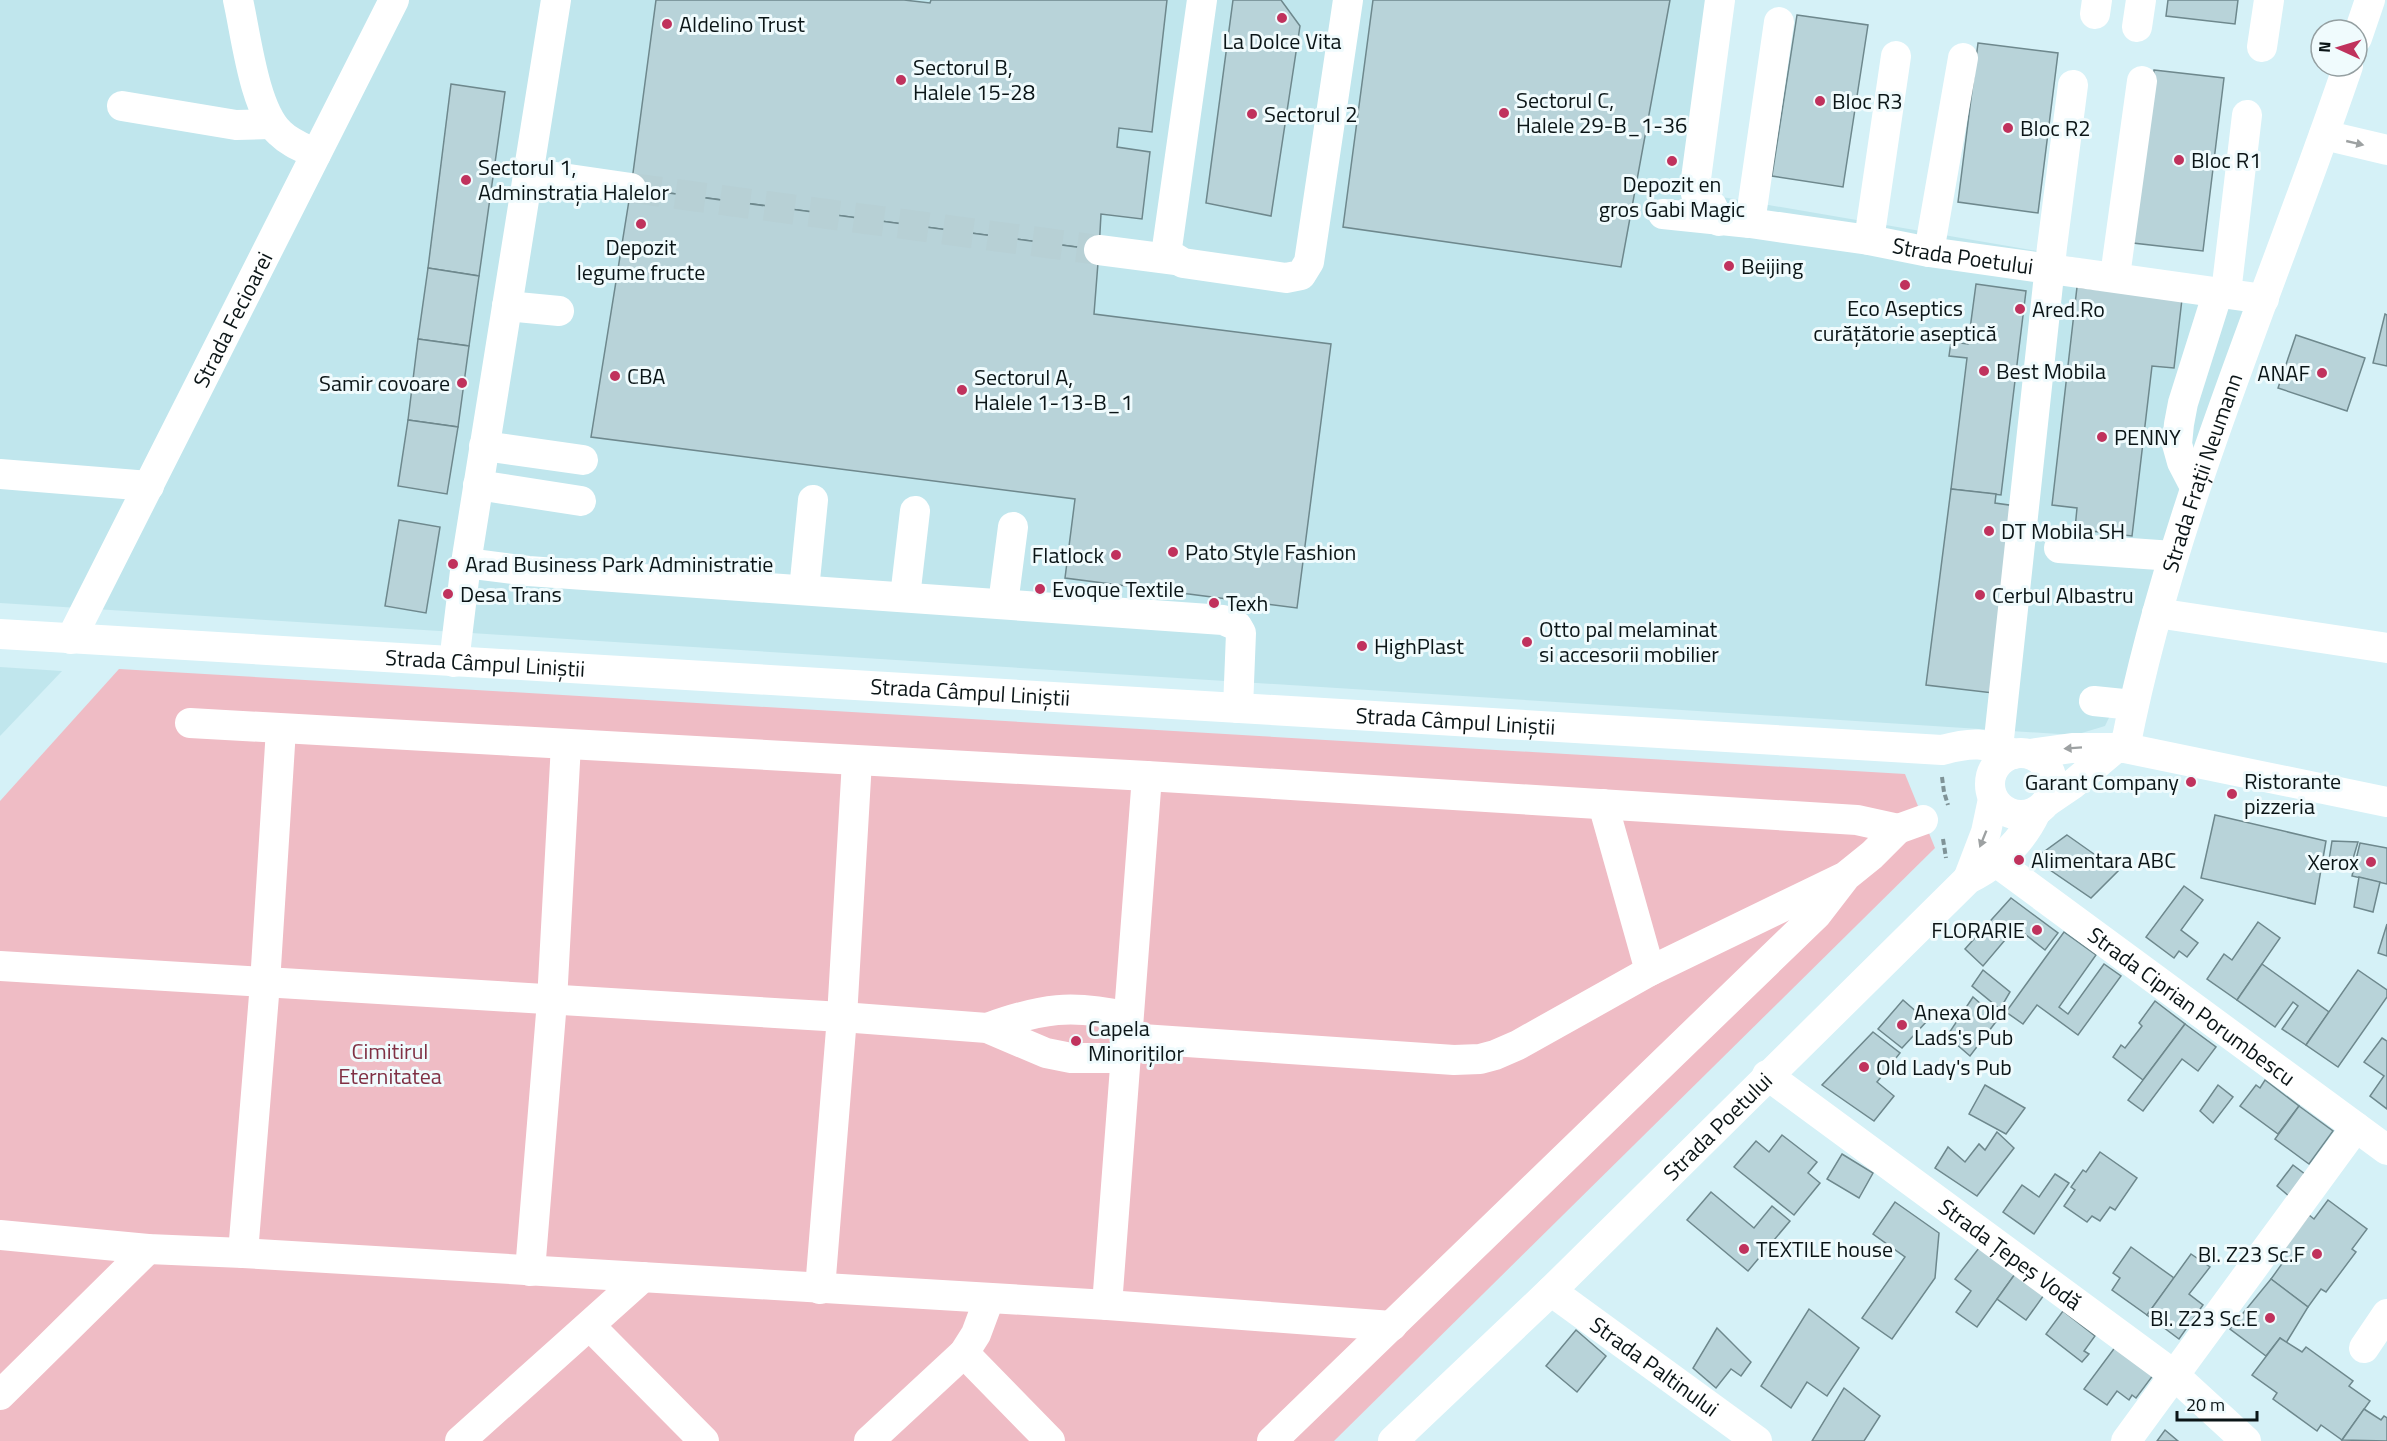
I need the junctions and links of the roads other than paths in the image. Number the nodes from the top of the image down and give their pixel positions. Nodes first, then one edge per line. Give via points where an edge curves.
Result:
1 (237, 0) edge
2 (394, 0) edge
3 (556, 0) edge
4 (1202, 0) edge
5 (1348, 0) edge
6 (1720, 0) edge
7 (2268, 0) edge
8 (2370, 0) edge
9 (2364, 18) edge
10 (1779, 22) dead end
11 (2262, 46) dead end
12 (1896, 56) dead end
13 (1963, 58) dead end
14 (2344, 78) edge
15 (2142, 81) dead end
16 (2073, 85) dead end
17 (122, 106) dead end
18 (2247, 115) dead end
19 (271, 124) junction
20 (2324, 135) junction
21 (2387, 150) edge
22 (316, 154) junction
23 (528, 173) junction
24 (631, 188) tunnel mouth
25 (1663, 214) dead end
26 (1719, 221) junction
27 (1750, 223) junction
28 (1869, 240) junction
29 (1099, 250) tunnel mouth
30 (1929, 252) junction
31 (1176, 260) junction
32 (2049, 268) junction
33 (2115, 276) junction
34 (2222, 292) junction
35 (2264, 299) junction
36 (507, 306) junction
37 (559, 311) dead end
38 (484, 446) junction
39 (583, 460) dead end
40 (0, 474) edge
41 (478, 485) junction
42 (148, 486) junction
43 (2195, 487) junction
44 (813, 500) dead end
45 (581, 501) dead end
46 (915, 512) dead end
47 (1013, 527) dead end
48 (2059, 548) dead end
49 (2173, 556) junction
50 (466, 563) junction
51 (804, 590) junction
52 (905, 597) junction
53 (1003, 604) junction
54 (2157, 613) junction
55 (0, 634) edge
56 (72, 639) junction
57 (2387, 648) edge
58 (454, 662) junction
59 (2094, 701) dead end
60 (2133, 705) junction
61 (1238, 708) junction
62 (190, 723) dead end
63 (281, 729) junction
64 (566, 744) junction
65 (2121, 747) junction
66 (1942, 750) junction
67 (2014, 752) junction
68 (857, 761) junction
69 (1147, 776) junction
70 (1992, 791) junction
71 (2387, 802) edge
72 (1602, 804) junction
73 (2042, 806) junction
74 (1996, 862) junction
75 (1846, 876) junction
76 (1968, 879) junction
77 (0, 966) edge
78 (1650, 971) junction
79 (265, 983) junction
80 (552, 1001) junction
81 (842, 1017) junction
82 (987, 1028) junction
83 (1127, 1038) junction
84 (1767, 1075) junction
85 (2356, 1127) junction
86 (2387, 1150) edge
87 (0, 1235) edge
88 (148, 1249) junction
89 (243, 1253) junction
90 (530, 1271) junction
91 (643, 1277) junction
92 (820, 1289) junction
93 (1551, 1291) junction
94 (988, 1299) junction
95 (1107, 1305) junction
96 (2387, 1314) edge
97 (590, 1326) junction
98 (1392, 1326) junction
99 (2364, 1347) dead end
100 (964, 1353) junction
101 (2173, 1374) junction
102 (0, 1395) edge
103 (460, 1441) edge
104 (704, 1441) edge
105 (869, 1441) edge
106 (1050, 1441) edge
107 (1272, 1441) edge
108 (1393, 1441) edge
109 (1757, 1441) edge
110 (2126, 1441) edge
111 (2246, 1441) edge

1 - 19 street via 259,95
2 - 22 street, Strada Fecioarei
3 - 23 street
4 - 31 street via 1167,240 1170,255
5 - 31 street via 1306,269 1301,275 1286,278
6 - 26 street via 1695,186 1696,194 1713,206
7 - 11 street
8 - 9 street
10 - 27 street
12 - 28 street
13 - 30 street
14 - 20 street, Strada Frații Neumann
15 - 33 street
16 - 32 street
17 - 19 street via 236,125
18 - 34 street
19 - 22 street via 287,139
20 -> 21 street
20 - 35 street, Strada Frații Neumann
22 - 42 street, Strada Fecioarei
23 - 24 street
23 - 36 street
25 - 26 street, Strada Poetului
26 - 27 street, Strada Poetului
27 - 28 street, Strada Poetului
28 - 30 street, Strada Poetului
29 - 31 street
30 - 32 street, Strada Poetului
32 - 33 street, Strada Poetului
32 - 67 street
33 - 34 street, Strada Poetului
34 - 35 street, Strada Poetului
34 - 43 street via 2179,423 2177,444
35 - 43 street, Strada Frații Neumann
36 - 37 street
36 - 38 street
38 - 39 street
38 - 41 street
40 - 42 street
41 - 45 street
41 - 50 street
42 - 56 street, Strada Fecioarei
43 - 49 street, Strada Frații Neumann
44 - 51 street
46 - 52 street
47 - 53 street
48 - 49 street
49 - 54 street, Strada Frații Neumann
50 - 51 street via 528,571
50 - 58 street
51 - 52 street
52 - 53 street
53 - 61 street via 1231,622 1237,626 1242,641
54 - 57 street
54 - 60 street, Strada Frații Neumann
55 - 56 street, Strada Câmpul Liniștii
56 - 58 street, Strada Câmpul Liniștii
58 - 61 street, Strada Câmpul Liniștii
59 - 60 street
60 - 65 street, Strada Frații Neumann
61 - 66 street, Strada Câmpul Liniștii
62 - 63 street
63 - 64 street
63 - 79 street
64 - 68 street
64 - 80 street
65 -> 67 street, Strada Câmpul Liniștii
65 - 71 street, Strada Câmpul Liniștii
65 - 73 street
66 - 67 street, Strada Câmpul Liniștii via 1974,743
66 - 70 street, Strada Câmpul Liniștii via 1966,764
67 - 70 street via 1994,768
67 - 73 street via 2044,763 2052,777
68 - 69 street
68 - 81 street
69 - 72 street
69 - 83 street
70 - 73 street via 1998,806 2012,814 2028,815
70 -> 76 street via 1986,832
72 - 75 street via 1911,825
72 - 78 street
73 - 74 street, Strada Poetului via 2022,837
74 - 76 street, Strada Poetului
74 - 85 street, Strada Ciprian Porumbescu
75 - 78 street
75 - 98 street via 1816,915
76 - 84 street, Strada Poetului
77 - 79 street
78 - 83 street via 1518,1045 1480,1059
79 - 80 street
79 - 89 street
80 - 81 street
80 - 90 street
81 - 82 street
81 - 92 street
82 - 83 street via 1046,1053 1071,1058
82 - 83 street via 1021,1016 1075,1008
83 - 95 street
84 - 93 street, Strada Poetului
84 - 101 street, Strada Țepeș Vodă
85 - 86 street, Strada Ciprian Porumbescu
85 - 101 street
87 - 88 street
88 - 89 street
88 - 102 street
89 - 90 street
90 - 91 street
91 - 92 street
91 - 97 street
92 - 94 street
93 - 108 street, Strada Poetului
93 - 109 street, Strada Paltinului
94 - 95 street
94 - 100 street via 976,1334
95 - 98 street
96 - 99 street
97 - 103 street
97 - 104 street
98 - 107 street
100 - 105 street
100 - 106 street
101 - 110 street
101 - 111 street, Strada Țepeș Vodă

